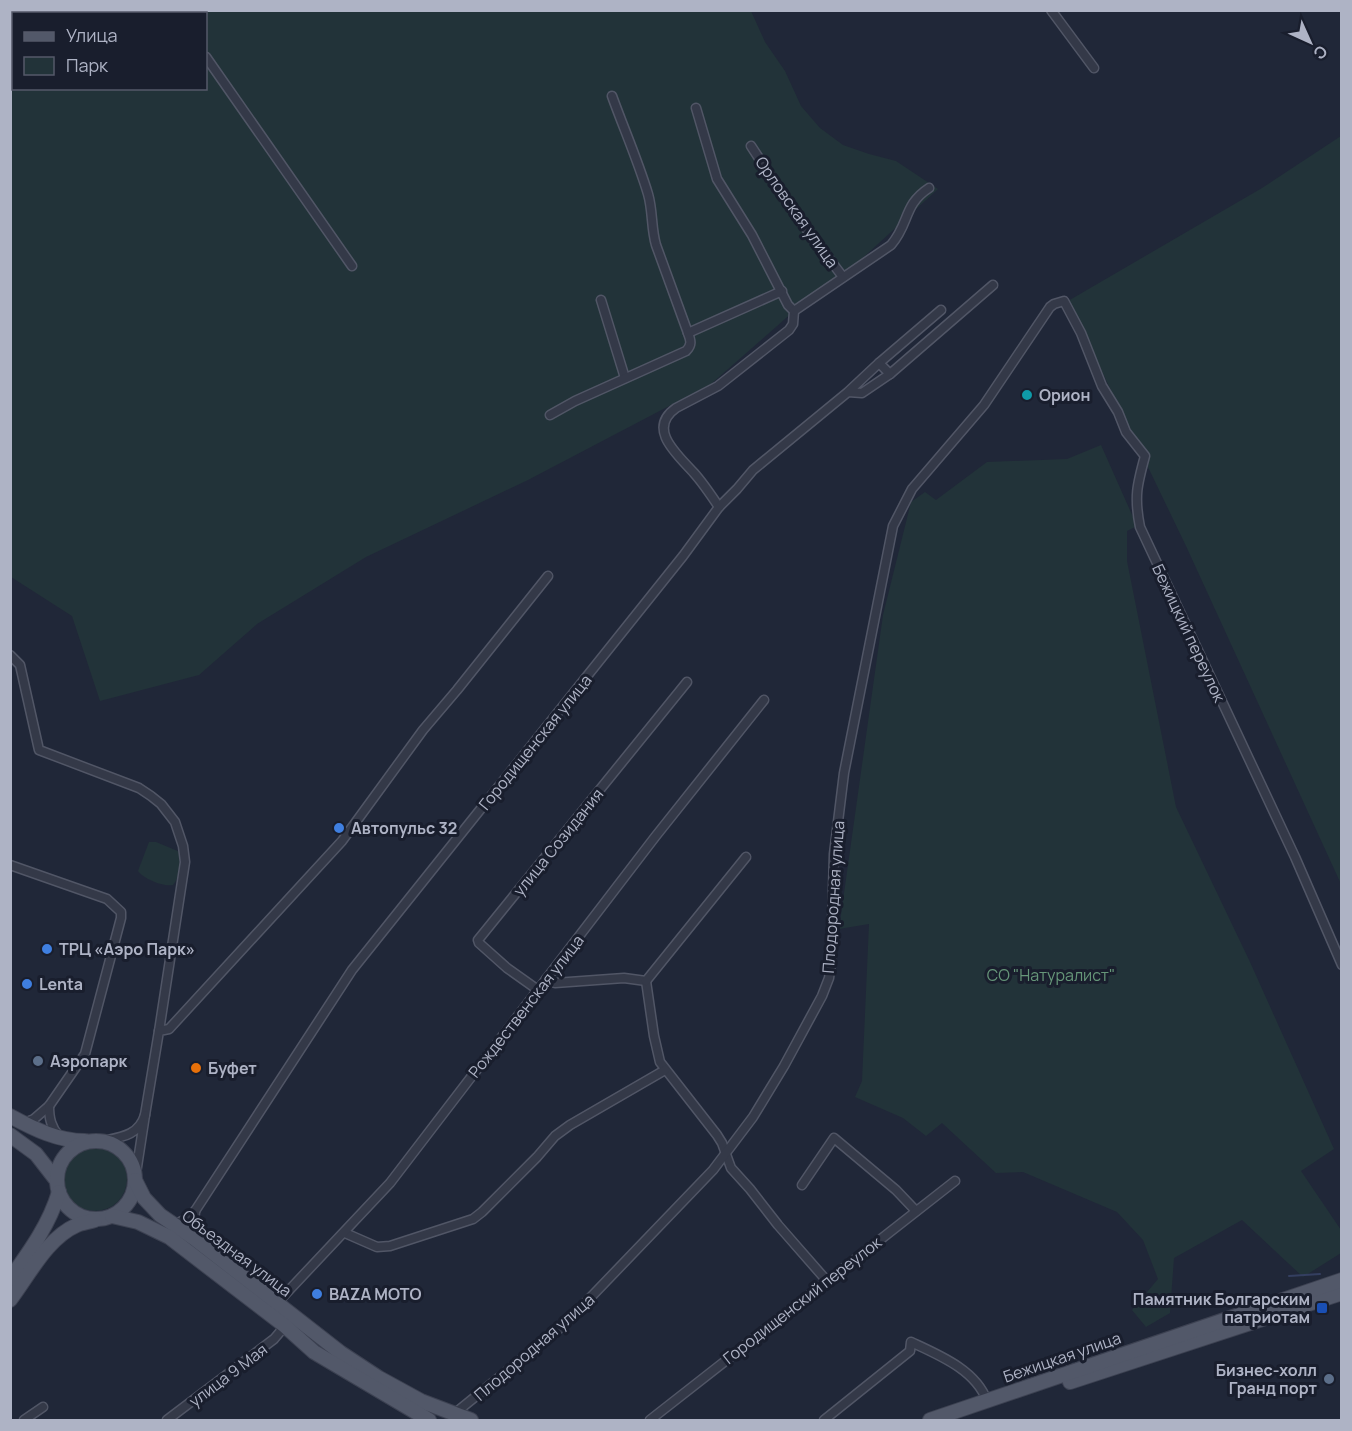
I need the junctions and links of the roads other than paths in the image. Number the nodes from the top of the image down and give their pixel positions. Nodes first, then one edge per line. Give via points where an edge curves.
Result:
1 (1051, 10) edge
2 (207, 58) edge
3 (1094, 68) dead end
4 (612, 96) dead end
5 (696, 108) dead end
6 (751, 146) dead end
7 (929, 188) dead end
8 (352, 266) dead end
9 (843, 277) junction
10 (993, 285) dead end
11 (782, 291) junction
12 (601, 300) dead end
13 (1064, 300) joint
14 (941, 310) dead end
15 (794, 311) junction
16 (688, 333) junction
17 (879, 363) junction
18 (890, 374) junction
19 (625, 378) junction
20 (848, 392) junction
21 (550, 415) dead end
22 (719, 507) junction
23 (548, 576) dead end
24 (10, 655) edge
25 (687, 682) dead end
26 (764, 700) dead end
27 (746, 857) dead end
28 (10, 865) edge
29 (1341, 965) edge
30 (546, 979) junction
31 (646, 981) junction
32 (538, 990) junction
33 (159, 1031) junction
34 (665, 1070) junction
35 (49, 1106) junction
36 (145, 1115) junction
37 (17, 1120) edge
38 (10, 1135) edge
39 (62, 1138) junction
40 (97, 1141) junction
41 (725, 1155) junction
42 (135, 1180) junction
43 (956, 1181) dead end
44 (802, 1185) dead end
45 (58, 1186) junction
46 (195, 1211) junction
47 (916, 1212) junction
48 (105, 1218) junction
49 (173, 1224) junction
50 (345, 1233) junction
51 (199, 1243) junction
52 (10, 1279) edge
53 (1341, 1280) edge
54 (827, 1281) junction
55 (1341, 1293) edge
56 (10, 1300) edge
57 (277, 1303) junction
58 (285, 1326) junction
59 (987, 1401) junction
60 (43, 1407) dead end
61 (450, 1418) edge
62 (24, 1420) edge
63 (167, 1420) edge
64 (429, 1420) edge
65 (471, 1420) edge
66 (650, 1420) edge
67 (824, 1420) edge
68 (930, 1420) edge
69 (957, 1420) edge

1 - 3 street
2 - 8 street
4 - 16 street via 648,195 652,232
5 - 11 street via 717,179
6 - 9 street, Орловская улица
7 - 9 street via 913,201 902,230 891,245
9 - 15 street
10 - 18 street, Городищенская улица
11 - 15 street
11 - 16 street
12 - 19 street
13 - 29 street, Бежицкий переулок via 1082,333 1102,386 1126,432 1144,456 1135,505 1140,527 1295,857
13 - 41 street, Плодородная улица via 1050,307 984,405 912,489 893,526 844,772 834,854 829,978 774,1083
14 - 17 street, Городищенская улица
15 - 22 street via 794,324 789,330 723,383 666,417 666,440
16 - 19 street via 691,341 686,351
17 - 18 street
17 - 20 street, Городищенская улица
18 - 20 street, Городищенская улица via 862,393
19 - 21 street
20 - 22 street, Городищенская улица via 753,470
22 - 46 street, Городищенская улица via 352,970
23 - 33 street via 423,730 342,841 169,1029
24 - 33 street via 20,665 39,750 139,788 161,804 175,822 185,862
25 - 32 street, улица Созидания via 478,940 489,954
26 - 30 street, Рождественская улица
27 - 31 street
28 - 35 street via 107,899 121,912 85,1054
30 - 31 street via 555,983 624,978
30 - 32 street, Рождественская улица
31 - 34 street via 654,1036
32 - 50 street, Рождественская улица via 390,1183
33 - 36 street
34 - 41 street via 717,1135
34 - 50 street via 555,1136 473,1219 390,1246 377,1247
35 - 37 street via 34,1119
35 - 39 street via 52,1126
36 - 40 street via 132,1133
36 - 42 street
37 - 39 main road
38 - 45 main road via 36,1154
39 - 40 main road
40 - 42 main road via 116,1146 126,1155
40 - 45 main road via 80,1144 63,1159
41 - 54 street via 737,1177
41 - 61 street, Плодородная улица via 565,1324
42 - 48 main road via 134,1191 122,1210
42 - 49 main road, Объездная улица via 152,1208
43 - 47 street, Городищенский переулок
44 - 47 street via 834,1138
45 - 48 main road via 64,1203 74,1212 85,1218
45 - 52 main road via 48,1221
46 - 49 street
46 - 51 street
47 - 54 street, Городищенский переулок
48 - 56 main road via 63,1233
48 - 58 main road, Объездная улица via 138,1222 169,1237
49 - 51 main road, Объездная улица
50 - 57 street, Рождественская улица
51 - 57 main road, Объездная улица
53 - 59 main road, Бежицкая улица
54 - 66 street, Городищенский переулок
55 - 69 main road, Бежицкая улица
57 - 61 main road, Объездная улица via 369,1372
58 - 63 street, улица 9 Мая via 274,1339
58 - 64 main road, Объездная улица via 314,1352
59 - 67 street via 978,1381 939,1354 910,1342 910,1351
59 - 68 main road, Бежицкая улица
60 - 62 street
61 - 65 main road

